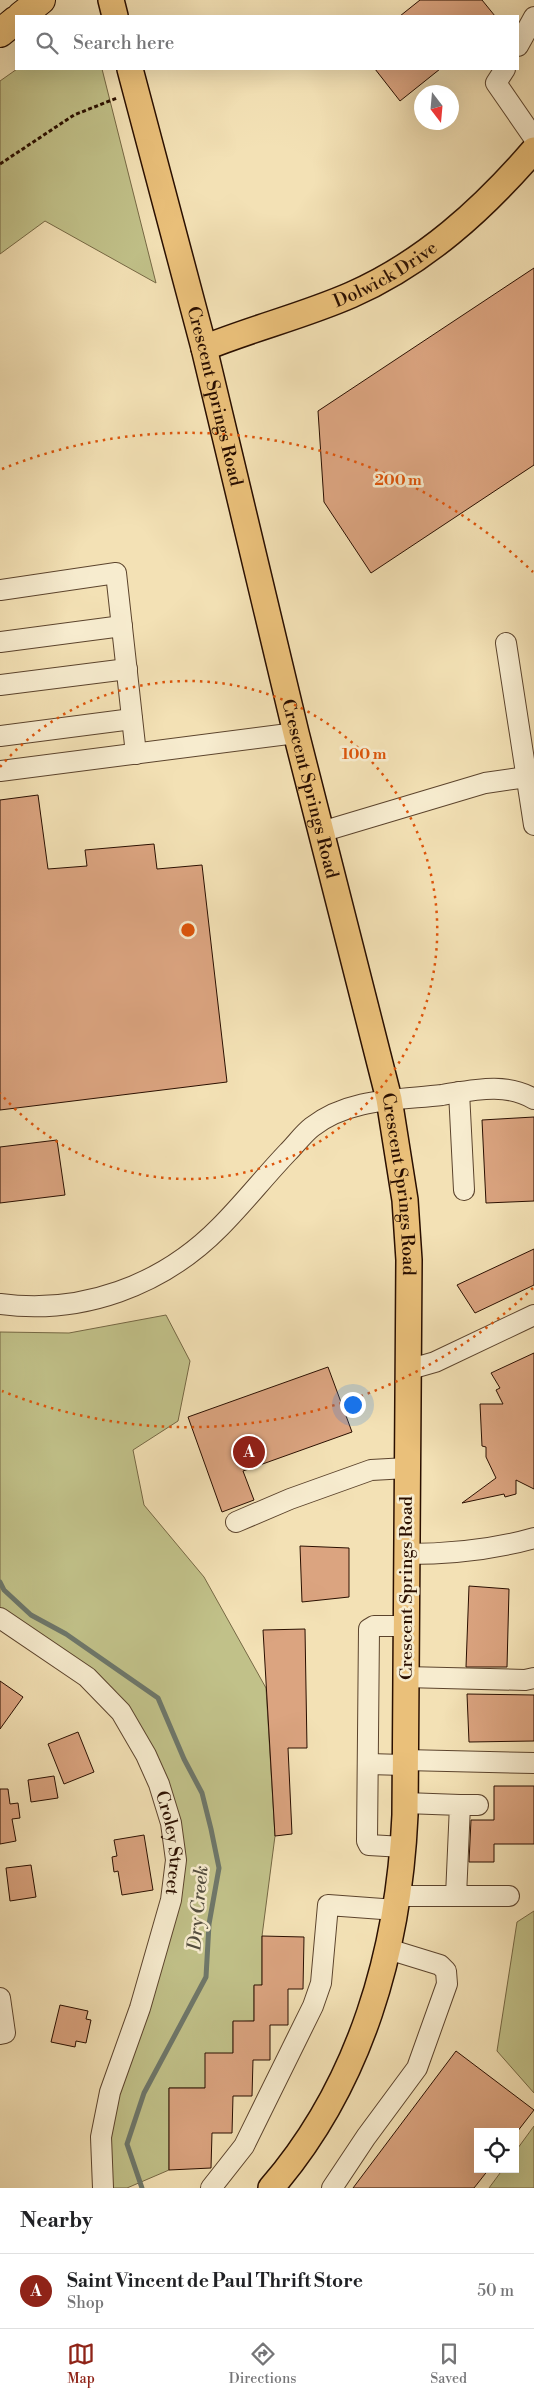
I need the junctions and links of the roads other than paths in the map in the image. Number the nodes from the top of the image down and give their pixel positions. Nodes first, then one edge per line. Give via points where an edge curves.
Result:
1 (41, 0) edge
2 (111, 0) edge
3 (22, 15) edge
4 (115, 15) edge
5 (534, 17) edge
6 (15, 21) edge
7 (0, 33) edge
8 (519, 44) edge
9 (504, 70) edge
10 (133, 80) edge
11 (534, 138) edge
12 (534, 150) edge
13 (204, 348) junction
14 (0, 590) edge
15 (122, 626) junction
16 (0, 642) edge
17 (506, 644) dead end
18 (127, 669) junction
19 (0, 685) edge
20 (132, 718) junction
21 (296, 733) junction
22 (0, 736) edge
23 (136, 754) junction
24 (0, 771) edge
25 (527, 777) junction
26 (534, 825) edge
27 (321, 832) junction
28 (459, 1092) junction
29 (389, 1099) junction
30 (534, 1099) edge
31 (464, 1190) dead end
32 (0, 1304) edge
33 (534, 1315) edge
34 (408, 1370) junction
35 (406, 1468) junction
36 (236, 1522) dead end
37 (534, 1538) edge
38 (406, 1554) junction
39 (0, 1618) edge
40 (405, 1626) junction
41 (405, 1677) junction
42 (534, 1678) edge
43 (404, 1763) junction
44 (534, 1763) edge
45 (368, 1764) junction
46 (404, 1803) junction
47 (403, 1846) junction
48 (456, 1896) junction
49 (509, 1896) dead end
50 (397, 1903) junction
51 (388, 1949) junction
52 (0, 1998) edge
53 (0, 2034) edge
54 (103, 2188) edge
55 (211, 2188) edge
56 (271, 2188) edge
57 (332, 2188) edge

1 - 3 highway
2 - 4 main road
5 - 8 street
6 - 7 highway
9 - 11 street via 496,83
10 - 13 main road, Crescent Springs Road
12 - 13 main road, Dolwick Drive via 471,216 398,270 306,313
13 - 21 main road, Crescent Springs Road
14 - 15 street via 116,573
15 - 16 street
15 - 18 street
17 - 25 street
18 - 19 street
18 - 20 street
20 - 22 street
20 - 23 street
21 - 23 street
21 - 27 main road, Crescent Springs Road
23 - 24 street
25 - 26 street
25 - 27 street via 485,783
27 - 29 main road, Crescent Springs Road
28 - 29 street
28 - 30 street via 500,1087 522,1092
28 - 31 street
29 - 32 street via 349,1109 312,1127 195,1250 136,1285 98,1300 27,1308
29 - 34 main road, Crescent Springs Road via 405,1200 410,1290
33 - 34 street via 435,1362
34 - 35 main road, Crescent Springs Road
35 - 36 street via 371,1470 290,1498
35 - 38 main road, Crescent Springs Road
37 - 38 street via 477,1551
38 - 40 main road, Crescent Springs Road
39 - 54 street, Croley Street via 86,1677 120,1712 146,1755 171,1823 176,1860 171,1900 140,2008 110,2092 101,2137
40 - 41 main road, Crescent Springs Road
40 - 45 street via 374,1626 369,1629
41 - 42 street
41 - 43 main road, Crescent Springs Road
43 - 44 street
43 - 45 street
43 - 46 main road, Crescent Springs Road
45 - 47 street via 367,1841 369,1845
46 - 47 main road, Crescent Springs Road
46 - 48 street via 469,1805
47 - 50 main road, Crescent Springs Road
48 - 49 street
48 - 50 street
50 - 51 main road, Crescent Springs Road
50 - 55 street via 328,1905 321,1983 314,2006 244,2146
51 - 56 main road, Crescent Springs Road via 368,2021 348,2067 306,2141
51 - 57 street via 440,1965 446,1971 447,1984 417,2068
52 - 53 street via 5,2033

